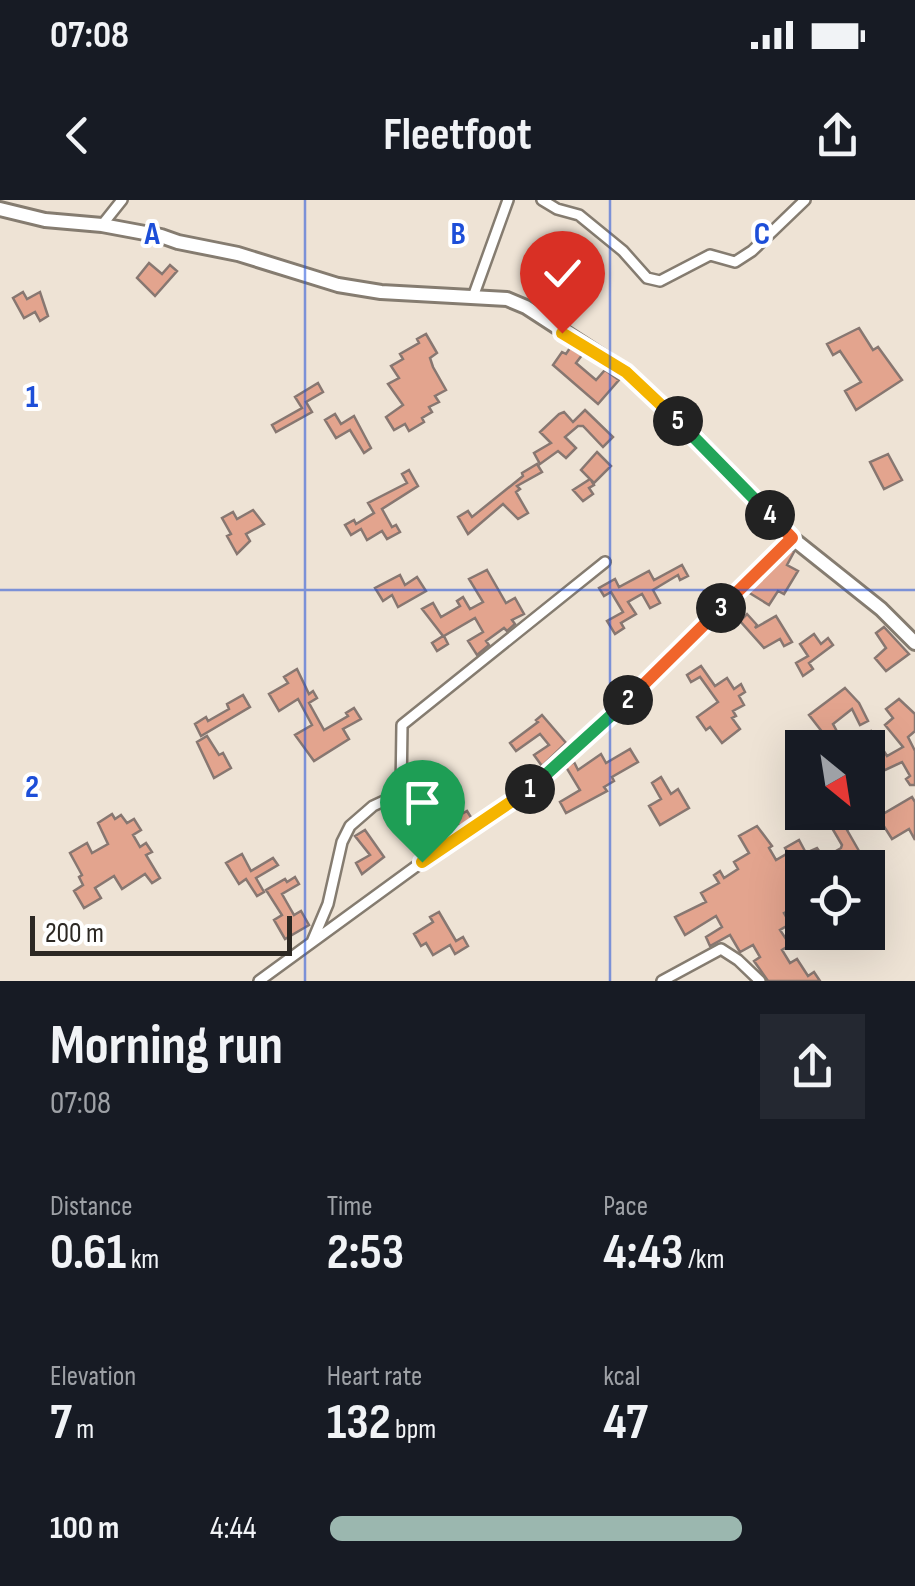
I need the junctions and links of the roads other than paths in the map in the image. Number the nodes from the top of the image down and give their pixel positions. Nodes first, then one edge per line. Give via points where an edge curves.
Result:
1 (122, 200) edge
2 (508, 200) edge
3 (542, 200) edge
4 (804, 200) edge
5 (0, 209) edge
6 (102, 225) junction
7 (473, 296) junction
8 (792, 538) junction
9 (605, 562) dead end
10 (915, 643) edge
11 (311, 944) junction
12 (258, 981) edge
13 (662, 981) edge
14 (760, 981) edge

1 - 6 street
2 - 7 street
3 - 4 street via 579,215 647,278 660,280 710,255 735,262
5 - 6 main road
6 - 7 main road via 238,254 338,286
7 - 8 main road via 526,307 626,372
8 - 10 main road
8 - 11 street via 547,774
9 - 11 street via 402,725 401,793 350,826
11 - 12 street
13 - 14 street via 721,949

